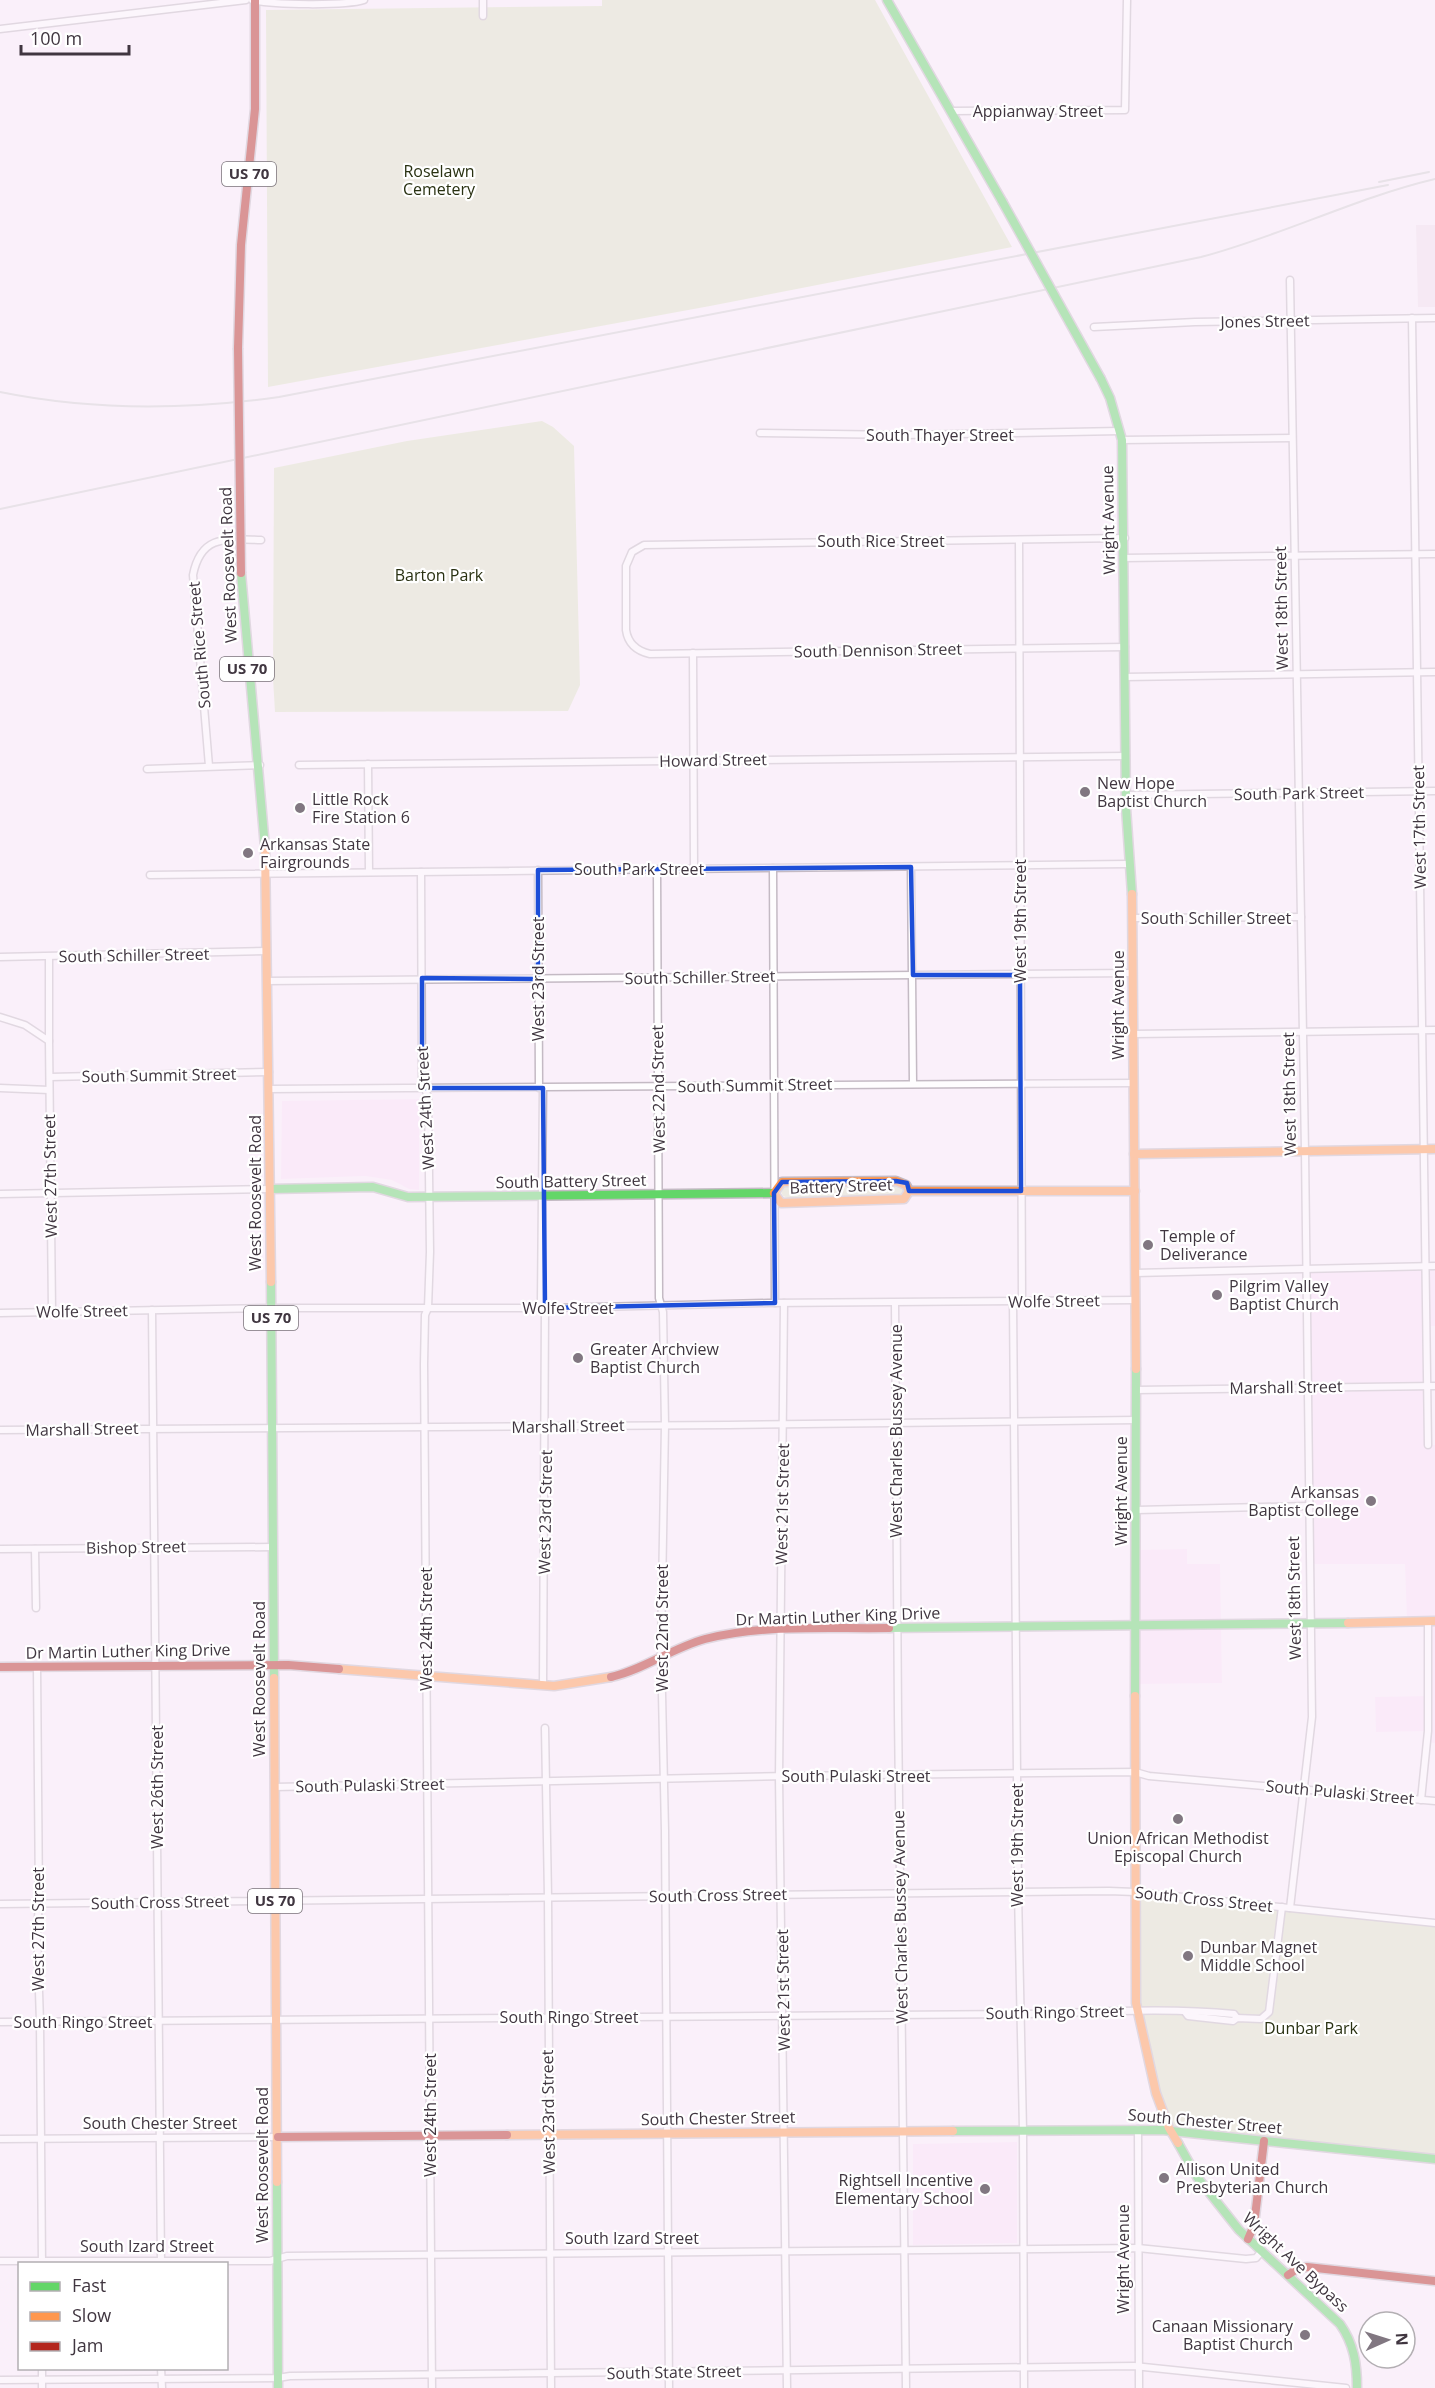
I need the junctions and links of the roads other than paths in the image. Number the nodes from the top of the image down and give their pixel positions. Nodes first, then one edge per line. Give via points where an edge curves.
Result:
1 (246, 0) edge
2 (254, 0) edge
3 (364, 0) edge
4 (483, 0) edge
5 (887, 0) edge
6 (1127, 0) edge
7 (483, 16) dead end
8 (0, 29) edge
9 (951, 111) junction
10 (1290, 280) dead end
11 (1412, 318) junction
12 (1435, 318) edge
13 (1290, 321) junction
14 (1094, 327) dead end
15 (760, 433) dead end
16 (1121, 436) junction
17 (1292, 438) junction
18 (1125, 538) junction
19 (261, 540) dead end
20 (1018, 540) junction
21 (1416, 554) junction
22 (1435, 554) edge
23 (1295, 556) junction
24 (1124, 558) junction
25 (633, 645) joint
26 (1125, 647) junction
27 (1018, 648) junction
28 (693, 653) junction
29 (1417, 672) junction
30 (1435, 672) edge
31 (1297, 674) junction
32 (1125, 677) junction
33 (1126, 756) junction
34 (1020, 757) junction
35 (693, 761) junction
36 (368, 764) junction
37 (260, 765) junction
38 (299, 765) dead end
39 (209, 766) junction
40 (147, 769) dead end
41 (1419, 791) junction
42 (1435, 791) edge
43 (1298, 792) junction
44 (1127, 795) junction
45 (1128, 864) junction
46 (1020, 866) junction
47 (911, 867) junction
48 (772, 868) junction
49 (657, 869) junction
50 (694, 869) junction
51 (538, 870) junction
52 (369, 872) junction
53 (421, 872) junction
54 (266, 874) junction
55 (150, 875) dead end
56 (1301, 917) junction
57 (1132, 918) junction
58 (267, 951) junction
59 (0, 957) edge
60 (49, 957) junction
61 (1133, 973) junction
62 (913, 975) junction
63 (1020, 975) junction
64 (773, 976) junction
65 (656, 977) junction
66 (422, 978) junction
67 (538, 979) junction
68 (267, 981) junction
69 (0, 1017) edge
70 (1422, 1030) junction
71 (1435, 1030) edge
72 (1302, 1032) junction
73 (1134, 1034) junction
74 (49, 1041) junction
75 (269, 1072) junction
76 (50, 1077) junction
77 (1020, 1083) junction
78 (1134, 1083) junction
79 (913, 1084) junction
80 (773, 1085) junction
81 (658, 1086) junction
82 (0, 1088) edge
83 (425, 1088) junction
84 (541, 1088) junction
85 (269, 1089) junction
86 (49, 1090) junction
87 (1423, 1149) junction
88 (1435, 1149) edge
89 (1305, 1151) junction
90 (1134, 1154) junction
91 (270, 1190) junction
92 (909, 1191) junction
93 (1022, 1191) junction
94 (1135, 1191) junction
95 (774, 1193) junction
96 (0, 1194) edge
97 (50, 1194) junction
98 (658, 1195) junction
99 (429, 1197) junction
100 (543, 1197) junction
101 (1425, 1266) junction
102 (1435, 1266) edge
103 (1307, 1268) junction
104 (1136, 1273) junction
105 (1135, 1300) junction
106 (1013, 1301) junction
107 (1022, 1301) junction
108 (775, 1303) junction
109 (784, 1303) junction
110 (895, 1303) junction
111 (662, 1306) junction
112 (271, 1308) junction
113 (428, 1308) junction
114 (545, 1308) junction
115 (152, 1310) junction
116 (52, 1311) junction
117 (0, 1312) edge
118 (1431, 1385) edge
119 (1307, 1387) junction
120 (1136, 1390) junction
121 (1136, 1420) junction
122 (896, 1422) junction
123 (783, 1423) junction
124 (1015, 1423) junction
125 (664, 1425) junction
126 (425, 1426) junction
127 (546, 1426) junction
128 (154, 1428) junction
129 (272, 1428) junction
130 (0, 1430) edge
131 (1428, 1445) dead end
132 (1308, 1506) junction
133 (1137, 1510) junction
134 (155, 1546) junction
135 (273, 1547) junction
136 (0, 1549) edge
137 (35, 1549) junction
138 (36, 1608) dead end
139 (1431, 1621) edge
140 (1137, 1624) junction
141 (1309, 1624) junction
142 (1016, 1627) junction
143 (897, 1628) junction
144 (780, 1630) junction
145 (662, 1657) junction
146 (156, 1665) junction
147 (274, 1665) junction
148 (0, 1666) edge
149 (37, 1666) junction
150 (426, 1677) junction
151 (543, 1685) junction
152 (544, 1728) dead end
153 (1135, 1772) junction
154 (899, 1775) junction
155 (1017, 1775) junction
156 (779, 1777) junction
157 (664, 1780) junction
158 (546, 1782) junction
159 (427, 1783) junction
160 (275, 1787) junction
161 (1304, 1788) junction
162 (1421, 1800) junction
163 (1435, 1801) edge
164 (1018, 1892) junction
165 (1135, 1892) junction
166 (781, 1893) junction
167 (900, 1893) junction
168 (548, 1897) junction
169 (666, 1897) junction
170 (428, 1899) junction
171 (275, 1900) junction
172 (158, 1901) junction
173 (39, 1903) junction
174 (0, 1904) edge
175 (1282, 1907) junction
176 (1290, 1908) junction
177 (1435, 1923) edge
178 (1137, 2009) junction
179 (1020, 2013) junction
180 (783, 2014) junction
181 (902, 2014) junction
182 (666, 2017) junction
183 (429, 2018) junction
184 (548, 2018) junction
185 (276, 2019) junction
186 (0, 2022) edge
187 (40, 2022) junction
188 (159, 2022) junction
189 (1149, 2069) joint
190 (1138, 2129) junction
191 (1023, 2130) junction
192 (904, 2131) junction
193 (1171, 2131) junction
194 (785, 2132) junction
195 (667, 2134) junction
196 (549, 2135) junction
197 (429, 2136) junction
198 (278, 2137) junction
199 (159, 2138) junction
200 (0, 2139) edge
201 (41, 2139) junction
202 (1264, 2140) junction
203 (1435, 2159) edge
204 (1248, 2239) junction
205 (1138, 2248) junction
206 (1024, 2249) junction
207 (904, 2250) junction
208 (1262, 2251) junction
209 (668, 2252) junction
210 (431, 2253) junction
211 (549, 2253) junction
212 (786, 2253) junction
213 (278, 2259) junction
214 (0, 2261) edge
215 (21, 2262) edge
216 (42, 2262) edge
217 (161, 2262) edge
218 (1288, 2275) junction
219 (1435, 2281) edge
220 (1139, 2366) junction
221 (1024, 2367) junction
222 (906, 2369) junction
223 (42, 2370) edge
224 (162, 2370) edge
225 (788, 2371) junction
226 (668, 2372) junction
227 (550, 2374) junction
228 (432, 2375) junction
229 (42, 2379) junction
230 (162, 2379) junction
231 (0, 2380) edge
232 (278, 2383) edge
233 (42, 2388) edge
234 (162, 2388) edge
235 (432, 2388) edge
236 (550, 2388) edge
237 (669, 2388) edge
238 (788, 2388) edge
239 (906, 2388) edge
240 (1024, 2388) edge
241 (1139, 2388) edge
242 (1346, 2388) edge
243 (1357, 2388) edge

1 - 8 street
2 - 3 street
2 - 37 main road, West Roosevelt Road / US 70, bridge via 255,109 242,245 238,348 241,573 247,665
4 - 7 street
5 - 9 main road, Wright Avenue
6 - 9 street, Appianway Street via 1125,110
9 - 16 main road, Wright Avenue, bridge via 1101,379
10 - 13 street, West 18th Street
11 - 12 street, Jones Street
11 - 13 street, Jones Street
11 - 21 street, West 17th Street
13 - 14 street, Jones Street
13 - 17 street, West 18th Street
15 - 16 street, South Thayer Street
16 - 17 street, South Thayer Street
16 - 18 main road, Wright Avenue
17 - 23 street, West 18th Street
18 - 20 street, South Rice Street
18 - 24 main road, Wright Avenue
19 - 39 street, South Rice Street via 213,542 196,561 193,575
20 - 25 street, South Rice Street via 651,544 632,552 626,566 626,630
20 - 27 street, West 19th Street
21 - 22 street
21 - 23 street
21 - 29 street, West 17th Street
23 - 24 street
23 - 31 street, West 18th Street
24 - 26 main road, Wright Avenue
25 - 28 street, South Dennison Street via 650,654
26 - 27 street, South Dennison Street
26 - 32 main road, Wright Avenue
27 - 28 street, South Dennison Street
27 - 34 street, West 19th Street
28 - 35 street
29 - 30 street
29 - 31 street
29 - 41 street, West 17th Street
31 - 32 street
31 - 43 street, West 18th Street
32 - 33 main road, Wright Avenue
33 - 34 street, Howard Street
33 - 44 main road, Wright Avenue
34 - 35 street, Howard Street
34 - 46 street, West 19th Street
35 - 36 street, Howard Street
35 - 50 street
36 - 38 street, Howard Street
36 - 52 street
37 - 39 street
37 - 54 main road, West Roosevelt Road / US 70
39 - 40 street
41 - 42 street, South Park Street
41 - 43 street, South Park Street
41 - 70 street, West 17th Street
43 - 44 street, South Park Street
43 - 56 street, West 18th Street
44 - 45 main road, Wright Avenue
45 - 46 street, South Park Street
45 - 57 main road, Wright Avenue
46 - 47 street, South Park Street
46 - 63 street, West 19th Street
47 - 48 street, South Park Street
47 - 62 street
48 - 50 street, South Park Street
48 - 64 street
49 - 50 street, South Park Street
49 - 51 street, South Park Street
49 - 65 street, West 22nd Street
51 - 53 street, South Park Street
51 - 67 street, West 23rd Street
52 - 53 street, South Park Street
52 - 54 street, South Park Street
53 - 66 street, West 24th Street
54 - 55 street, South Park Street
54 - 58 main road, West Roosevelt Road / US 70
56 - 57 street, South Schiller Street
56 - 72 street, West 18th Street
57 - 61 main road, Wright Avenue
58 - 60 street, South Schiller Street
58 - 68 main road, West Roosevelt Road / US 70
59 - 60 street, South Schiller Street
60 - 74 street, West 27th Street
61 - 63 street, South Schiller Street
61 - 73 main road, Wright Avenue
62 - 63 street, South Schiller Street
62 - 64 street, South Schiller Street
62 - 79 street
63 - 77 street, West 19th Street
64 - 65 street, South Schiller Street
64 - 80 street
65 - 67 street, South Schiller Street
65 - 81 street, West 22nd Street
66 - 67 street, South Schiller Street
66 - 68 street, South Schiller Street
66 - 83 street, West 24th Street
67 - 84 street, West 23rd Street
68 - 75 main road, West Roosevelt Road / US 70
69 - 74 street
70 - 71 street
70 - 72 street
70 - 87 street, West 17th Street
72 - 73 street
72 - 89 street, West 18th Street
73 - 78 main road, Wright Avenue
74 - 76 street, West 27th Street
75 - 76 street, South Summit Street
75 - 85 main road, West Roosevelt Road / US 70
76 - 86 street, West 27th Street
77 - 78 street, South Summit Street
77 - 79 street, South Summit Street
77 - 93 street, West 19th Street
78 - 90 main road, Wright Avenue
79 - 80 street, South Summit Street
80 - 81 street, South Summit Street
80 - 95 street
81 - 84 street, South Summit Street
81 - 98 street, West 22nd Street
82 - 86 street
83 - 84 street, South Summit Street
83 - 85 street, South Summit Street
83 - 99 street, West 24th Street
84 - 100 street, West 23rd Street
85 - 91 main road, West Roosevelt Road / US 70
86 - 97 street, West 27th Street
87 - 88 main road
87 - 89 main road
87 - 101 street, West 17th Street
89 - 90 main road
89 - 103 street, West 18th Street
90 - 94 main road, Wright Avenue
91 - 97 street, South Battery Street
91 - 99 main road, South Battery Street via 373,1187 408,1197
91 - 112 main road, West Roosevelt Road / US 70
92 - 93 main road, South Battery Street
92 - 95 main road, Battery Street via 904,1199 781,1203
92 - 95 main road, South Battery Street via 896,1181 782,1182
93 - 94 main road, South Battery Street
93 - 107 street, West 19th Street
94 - 104 main road, Wright Avenue
95 - 98 main road, South Battery Street
95 - 108 street
96 - 97 street, South Battery Street
97 - 116 street, West 27th Street
98 - 100 main road, South Battery Street
98 - 111 street, West 22nd Street
99 - 100 main road, South Battery Street
99 - 113 street, West 24th Street
100 - 114 street, West 23rd Street via 541,1301
101 - 102 street
101 - 103 street
101 - 118 street, West 17th Street
103 - 104 street
103 - 119 street, West 18th Street
104 - 105 main road, Wright Avenue
105 - 107 street, Wolfe Street
105 - 120 main road, Wright Avenue
106 - 107 street, Wolfe Street
106 - 110 street, Wolfe Street
106 - 124 street, West 19th Street
108 - 109 street, Wolfe Street
108 - 111 street, Wolfe Street
109 - 110 street, Wolfe Street
109 - 123 street, West 21st Street
110 - 122 street, West Charles Bussey Avenue
111 - 114 street, Wolfe Street
111 - 125 street, West 22nd Street
112 - 113 street, Wolfe Street
112 - 115 street, Wolfe Street
112 - 129 main road, West Roosevelt Road / US 70
113 - 114 street, Wolfe Street
113 - 126 street, West 24th Street
114 - 127 street, West 23rd Street
115 - 116 street, Wolfe Street
115 - 128 street, West 26th Street
116 - 117 street, Wolfe Street
118 - 119 street, Marshall Street
118 - 131 street, West 17th Street
119 - 120 street, Marshall Street
119 - 132 street, West 18th Street
120 - 121 main road, Wright Avenue
121 - 124 street, Marshall Street
121 - 133 main road, Wright Avenue
122 - 123 street, Marshall Street
122 - 124 street, Marshall Street
122 - 143 street, West Charles Bussey Avenue
123 - 125 street, Marshall Street
123 - 144 street, West 21st Street
124 - 142 street, West 19th Street
125 - 127 street, Marshall Street
125 - 145 street, West 22nd Street
126 - 127 street, Marshall Street
126 - 129 street, Marshall Street
126 - 150 street, West 24th Street
127 - 151 street, West 23rd Street
128 - 129 street, Marshall Street
128 - 130 street, Marshall Street
128 - 134 street, West 26th Street
129 - 135 main road, West Roosevelt Road / US 70
132 - 133 street
132 - 141 street, West 18th Street
133 - 140 main road, Wright Avenue
134 - 135 street, Bishop Street
134 - 137 street, Bishop Street
134 - 146 street, West 26th Street
135 - 147 main road, West Roosevelt Road / US 70
136 - 137 street, Bishop Street
137 - 138 street
139 - 141 main road, Dr Martin Luther King Drive
139 - 162 street via 1428,1731
140 - 141 main road, Dr Martin Luther King Drive
140 - 142 main road, Dr Martin Luther King Drive
140 - 153 main road, Wright Avenue
141 - 161 street, West 18th Street via 1312,1717
142 - 143 main road, Dr Martin Luther King Drive
142 - 155 street, West 19th Street
143 - 144 main road, Dr Martin Luther King Drive
143 - 154 street, West Charles Bussey Avenue
144 - 145 main road, Dr Martin Luther King Drive via 730,1634
144 - 156 street, West 21st Street
145 - 151 main road, Dr Martin Luther King Drive via 602,1679
145 - 157 street, West 22nd Street
146 - 147 main road, Dr Martin Luther King Drive
146 - 149 main road, Dr Martin Luther King Drive
146 - 172 street, West 26th Street
147 - 150 main road, Dr Martin Luther King Drive
147 - 160 main road, West Roosevelt Road / US 70
148 - 149 main road, Dr Martin Luther King Drive
149 - 173 street, West 27th Street
150 - 151 main road, Dr Martin Luther King Drive
150 - 159 street, West 24th Street
152 - 158 street, West 23rd Street
153 - 155 street, South Pulaski Street
153 - 161 street, South Pulaski Street
153 - 165 main road, Wright Avenue
154 - 155 street, South Pulaski Street
154 - 156 street, South Pulaski Street
154 - 167 street, West Charles Bussey Avenue
155 - 164 street, West 19th Street
156 - 157 street, South Pulaski Street
156 - 166 street, West 21st Street
157 - 158 street, South Pulaski Street
157 - 169 street, West 22nd Street
158 - 159 street, South Pulaski Street
158 - 168 street, West 23rd Street
159 - 160 street, South Pulaski Street
159 - 170 street, West 24th Street
160 - 171 main road, West Roosevelt Road / US 70
161 - 162 street, South Pulaski Street
161 - 176 street, West 18th Street
162 - 163 street, South Pulaski Street
164 - 165 street, South Cross Street
164 - 167 street, South Cross Street
164 - 179 street, West 19th Street
165 - 175 street, South Cross Street
165 - 178 main road, Wright Avenue
166 - 167 street, South Cross Street
166 - 169 street, South Cross Street
166 - 180 street, West 21st Street
167 - 181 street, West Charles Bussey Avenue
168 - 169 street, South Cross Street
168 - 170 street, South Cross Street
168 - 184 street, West 23rd Street
169 - 182 street, West 22nd Street
170 - 171 street, South Cross Street
170 - 183 street, West 24th Street
171 - 172 street, South Cross Street
171 - 185 main road, West Roosevelt Road / US 70
172 - 173 street, South Cross Street
172 - 188 street, West 26th Street
173 - 174 street, South Cross Street
173 - 187 street, West 27th Street
175 - 176 street, South Cross Street
175 - 178 street, South Ringo Street via 1269,2012 1261,2019 1190,2010
176 - 177 street, South Cross Street
178 - 179 street, South Ringo Street
178 - 189 main road, Wright Avenue
179 - 181 street, South Ringo Street
179 - 191 street, West 19th Street
180 - 181 street, South Ringo Street
180 - 182 street, South Ringo Street
180 - 194 street, West 21st Street
181 - 192 street, West Charles Bussey Avenue
182 - 184 street, South Ringo Street
182 - 195 street, West 22nd Street
183 - 184 street, South Ringo Street
183 - 185 street, South Ringo Street
183 - 197 street, West 24th Street
184 - 196 street, West 23rd Street
185 - 188 street, South Ringo Street
185 - 198 main road, West Roosevelt Road / US 70
186 - 187 street, South Ringo Street
187 - 188 street, South Ringo Street
187 - 201 street, West 27th Street
188 - 199 street, West 26th Street
189 - 193 main road, Wright Ave Bypass
190 - 191 main road, South Chester Street
190 - 193 main road, South Chester Street
190 - 205 street, Wright Avenue
191 - 192 main road, South Chester Street
191 - 206 street, West 19th Street
192 - 194 main road, South Chester Street
192 - 207 street, West Charles Bussey Avenue
193 - 202 main road, South Chester Street
193 - 204 main road, Wright Ave Bypass via 1206,2190
194 - 195 main road, South Chester Street
194 - 212 street, West 21st Street
195 - 196 main road, South Chester Street
195 - 209 street, West 22nd Street
196 - 197 main road, South Chester Street
196 - 211 street, West 23rd Street
197 - 198 main road, South Chester Street
197 - 210 street, West 24th Street
198 - 199 street, South Chester Street
198 - 213 main road, West Roosevelt Road / US 70
199 - 201 street, South Chester Street
199 - 217 street, West 26th Street
200 - 201 street, South Chester Street
201 - 216 street, West 27th Street
202 - 203 main road, South Chester Street
202 - 204 main road via 1254,2225
204 - 208 main road, Wright Ave Bypass
205 - 206 street, South Izard Street
205 - 208 street, South Izard Street via 1246,2259 1256,2258
205 - 220 street, Wright Avenue
206 - 207 street, South Izard Street
206 - 221 street, West 19th Street
207 - 212 street, South Izard Street
207 - 222 street, West Charles Bussey Avenue
208 - 218 main road, Wright Ave Bypass
209 - 211 street, South Izard Street
209 - 212 street, South Izard Street
209 - 226 street, West 22nd Street
210 - 211 street, South Izard Street
210 - 213 street, South Izard Street
210 - 228 street, West 24th Street
211 - 227 street, West 23rd Street
212 - 225 street, West 21st Street
213 - 217 street, South Izard Street
213 - 232 main road, West Roosevelt Road / US 70
214 - 215 street, South Izard Street
218 - 219 main road via 1306,2267
218 - 243 main road, Wright Ave Bypass via 1333,2315 1347,2334 1356,2359
220 - 221 street, South State Street
220 - 241 street, Wright Avenue
220 - 242 street, South State Street
221 - 222 street, South State Street
221 - 240 street, West 19th Street
222 - 225 street, South State Street
222 - 239 street, West Charles Bussey Avenue
223 - 229 street
224 - 230 street
225 - 226 street, South State Street
225 - 238 street, West 21st Street
226 - 227 street, South State Street
226 - 237 street, West 22nd Street
227 - 228 street, South State Street
227 - 236 street, West 23rd Street
228 - 232 street, South State Street via 290,2376
228 - 235 street, West 24th Street
229 - 230 street, South State Street
229 - 231 street, South State Street
229 - 233 street
230 - 232 street, South State Street
230 - 234 street

